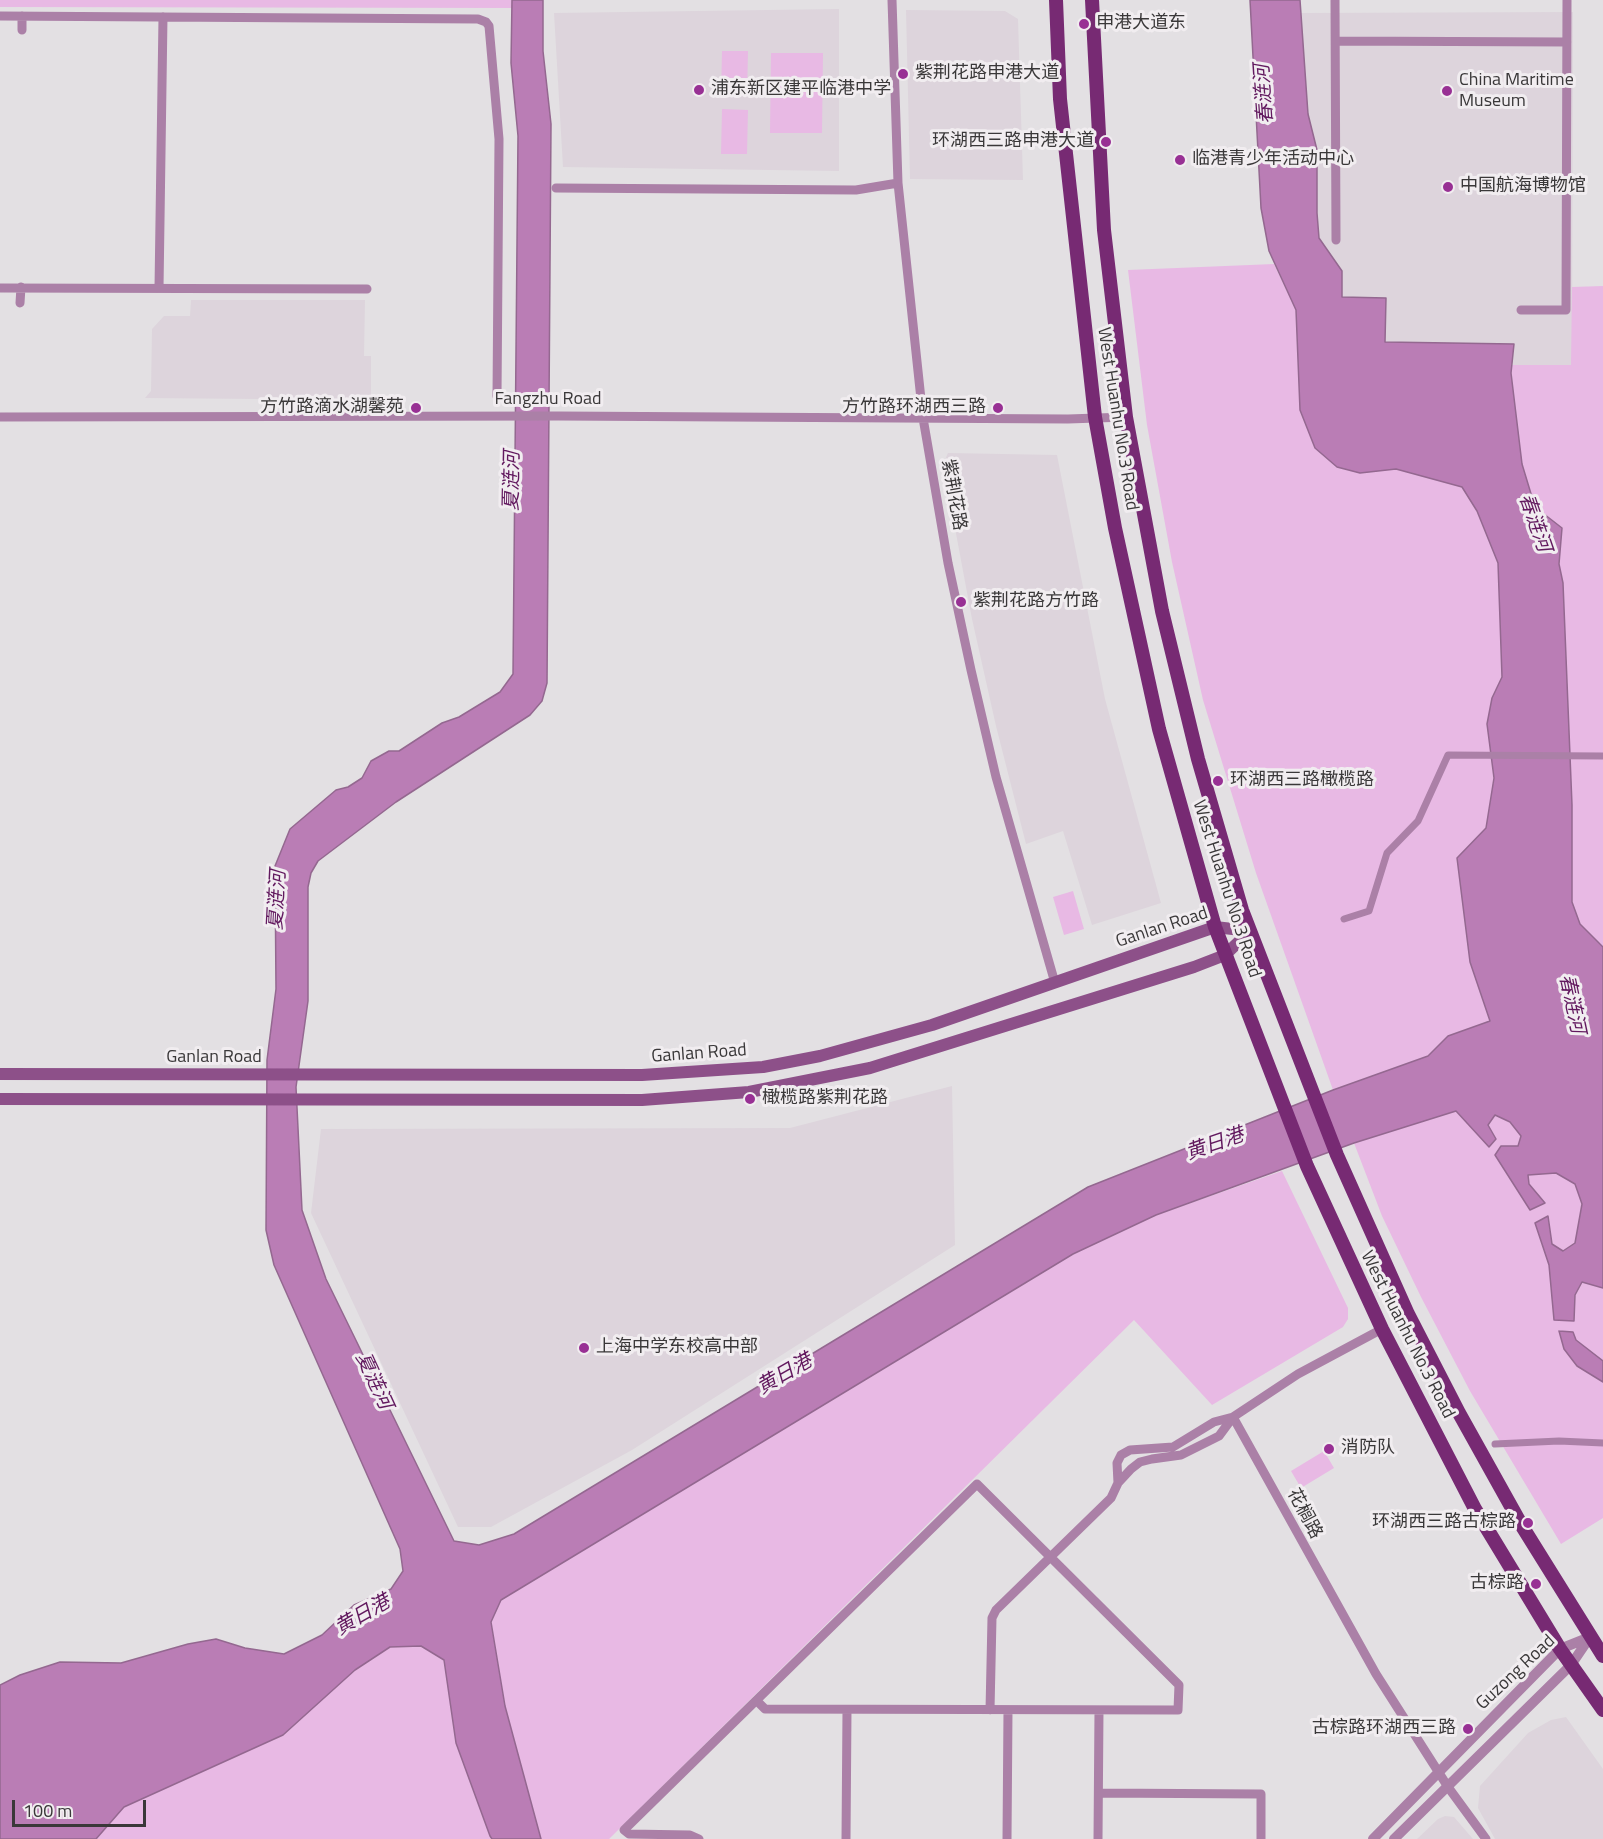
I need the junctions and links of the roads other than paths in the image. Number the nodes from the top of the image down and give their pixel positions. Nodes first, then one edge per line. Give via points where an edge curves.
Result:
1 (892, 0) edge
2 (1056, 0) edge
3 (1092, 0) edge
4 (1335, 0) edge
5 (1567, 0) edge
6 (0, 16) edge
7 (22, 16) junction
8 (163, 17) junction
9 (22, 30) dead end
10 (1336, 41) junction
11 (1567, 42) junction
12 (898, 183) junction
13 (556, 188) dead end
14 (1336, 240) dead end
15 (1, 287) edge
16 (21, 287) junction
17 (159, 288) junction
18 (367, 289) dead end
19 (20, 303) dead end
20 (1521, 310) dead end
21 (497, 396) dead end
22 (0, 417) edge
23 (1095, 417) junction
24 (1126, 417) junction
25 (923, 418) junction
26 (1602, 757) edge
27 (1344, 919) dead end
28 (1215, 927) junction
29 (1250, 931) junction
30 (1225, 956) junction
31 (1055, 983) junction
32 (0, 1074) edge
33 (0, 1099) edge
34 (1382, 1329) junction
35 (1233, 1417) junction
36 (1603, 1443) edge
37 (1495, 1444) dead end
38 (1118, 1484) junction
39 (1050, 1556) junction
40 (1590, 1637) junction
41 (1560, 1649) junction
42 (1603, 1656) edge
43 (1571, 1665) junction
44 (758, 1702) junction
45 (847, 1710) junction
46 (990, 1710) junction
47 (1008, 1710) junction
48 (1099, 1710) junction
49 (1603, 1710) edge
50 (1439, 1773) junction
51 (1448, 1787) junction
52 (1099, 1793) junction
53 (699, 1839) edge
54 (846, 1839) edge
55 (1007, 1839) edge
56 (1098, 1839) edge
57 (1261, 1839) edge
58 (1373, 1839) edge
59 (1394, 1839) edge
60 (1486, 1839) edge

1 - 12 street, 紫荆花路
2 - 23 main road, West Huanhu No.3 Road via 1060,99
3 - 24 main road, West Huanhu No.3 Road via 1104,230
4 - 10 street
5 - 11 street
6 - 7 street
7 - 8 street
7 - 9 street
8 - 17 street
8 - 21 street via 486,21 499,139
10 - 11 street
10 - 14 street
11 - 20 street via 1566,310
12 - 13 street via 856,190
12 - 25 street, 紫荆花路
15 - 16 street
16 - 17 street
16 - 19 street
17 - 18 street
22 - 25 street, Fangzhu Road
23 - 24 street, Fangzhu Road
23 - 25 street, Fangzhu Road
23 - 28 main road, West Huanhu No.3 Road via 1159,729
24 - 29 main road, West Huanhu No.3 Road via 1167,634 1198,759
25 - 31 street, 紫荆花路 via 971,670 996,777
26 - 27 street via 1448,755 1418,821 1386,854 1369,911
28 - 29 main road, Ganlan Road
28 - 30 main road, West Huanhu No.3 Road
28 - 31 main road, Ganlan Road
29 - 30 main road
29 - 40 main road, West Huanhu No.3 Road via 1312,1095 1371,1235 1459,1413
30 - 33 main road via 870,1068 749,1092 642,1100
30 - 34 main road, West Huanhu No.3 Road via 1306,1166
31 - 32 main road, Ganlan Road via 866,1044 763,1067 642,1076
34 - 35 street via 1298,1374
34 - 41 main road, West Huanhu No.3 Road via 1475,1509
35 - 38 street via 1219,1436 1181,1455 1140,1462
35 - 38 street via 1214,1422 1173,1447 1130,1450 1121,1455 1117,1463
35 - 50 street, 花榈路 via 1364,1655
36 - 37 street
38 - 39 street via 1111,1498
39 - 44 street via 977,1484
39 - 46 street via 992,1618
39 - 48 street via 1179,1685 1178,1710
40 - 41 street, Guzong Road
40 - 42 main road, West Huanhu No.3 Road
40 - 43 street, Guzong Road
41 - 43 main road, West Huanhu No.3 Road
41 - 50 street, Guzong Road
43 - 49 main road, West Huanhu No.3 Road
43 - 51 street, Guzong Road
44 - 45 street via 765,1709
44 - 53 street via 624,1830 629,1834 690,1835
45 - 46 street
45 - 54 street
46 - 47 street
47 - 48 street
47 - 55 street
48 - 52 street
50 - 51 street, 花榈路
50 - 58 street, Guzong Road
51 - 59 street, Guzong Road
51 - 60 street, 花榈路
52 - 56 street
52 - 57 street via 1261,1794

